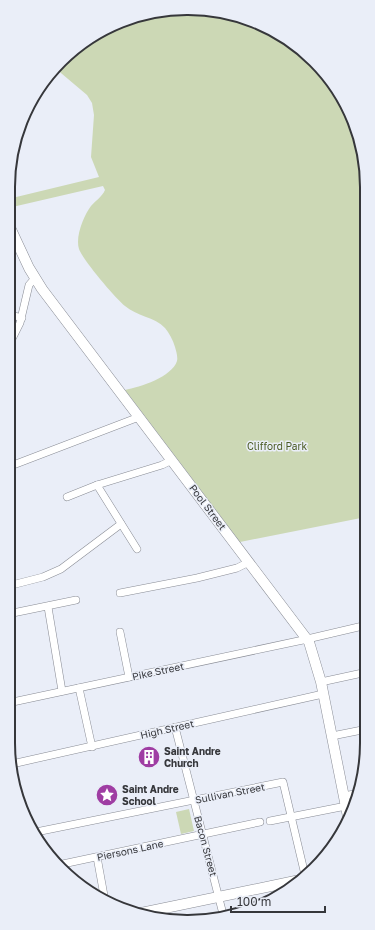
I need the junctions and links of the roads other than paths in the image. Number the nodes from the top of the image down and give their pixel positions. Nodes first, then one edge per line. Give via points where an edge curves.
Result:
1 (15, 237) edge
2 (35, 278) junction
3 (15, 316) edge
4 (22, 318) junction
5 (15, 332) edge
6 (139, 417) junction
7 (172, 460) junction
8 (15, 464) edge
9 (97, 485) junction
10 (67, 497) dead end
11 (121, 524) junction
12 (137, 549) dead end
13 (249, 562) junction
14 (15, 584) edge
15 (120, 593) dead end
16 (76, 600) dead end
17 (48, 607) junction
18 (15, 613) edge
19 (360, 627) edge
20 (120, 632) dead end
21 (308, 639) junction
22 (360, 673) edge
23 (129, 677) junction
24 (320, 682) junction
25 (80, 688) junction
26 (62, 691) junction
27 (323, 694) junction
28 (15, 701) edge
29 (175, 727) junction
30 (360, 730) edge
31 (332, 736) junction
32 (92, 747) junction
33 (16, 763) edge
34 (352, 794) edge
35 (344, 796) junction
36 (194, 800) junction
37 (346, 806) junction
38 (347, 810) edge
39 (291, 817) junction
40 (270, 821) dead end
41 (260, 822) dead end
42 (40, 831) edge
43 (203, 834) junction
44 (97, 857) junction
45 (65, 863) edge
46 (304, 869) edge
47 (278, 890) edge
48 (104, 893) edge
49 (219, 897) junction
50 (151, 911) edge
51 (222, 912) edge

1 - 2 main road, Pool Street
2 - 4 street via 29,285
2 - 6 main road, Pool Street
3 - 4 street
4 - 5 street
6 - 7 main road, Pool Street
6 - 8 street
7 - 9 street
7 - 13 main road, Pool Street
9 - 10 street
9 - 11 street
11 - 12 street
11 - 14 street via 61,569
13 - 15 street via 237,568 197,578
13 - 21 main road, Pool Street
16 - 17 street
17 - 18 street
17 - 26 street
19 - 21 street, Pike Street
20 - 23 street
21 - 23 street, Pike Street
21 - 24 main road, Pool Street
22 - 24 street
23 - 25 street, Pike Street
24 - 27 main road, Pool Street
25 - 26 street, Pike Street
25 - 32 street
26 - 28 street, Pike Street
27 - 29 street, High Street
27 - 31 main road, Pool Street
29 - 32 street, High Street
29 - 36 street, Bacon Street
30 - 31 street
31 - 35 main road, Pool Street
32 - 33 street, High Street
34 - 35 street
35 - 37 main road, Pool Street
36 - 39 street, Sullivan Street via 283,782
36 - 42 street, Sullivan Street
36 - 43 street, Bacon Street
37 - 38 main road, Pool Street
37 - 39 street
39 - 40 street
39 - 46 street
41 - 43 street, Piersons Lane
43 - 44 street, Piersons Lane
43 - 49 street, Bacon Street
44 - 45 street, Piersons Lane
44 - 48 street
47 - 49 main road
49 - 50 main road
49 - 51 street, Bacon Street

